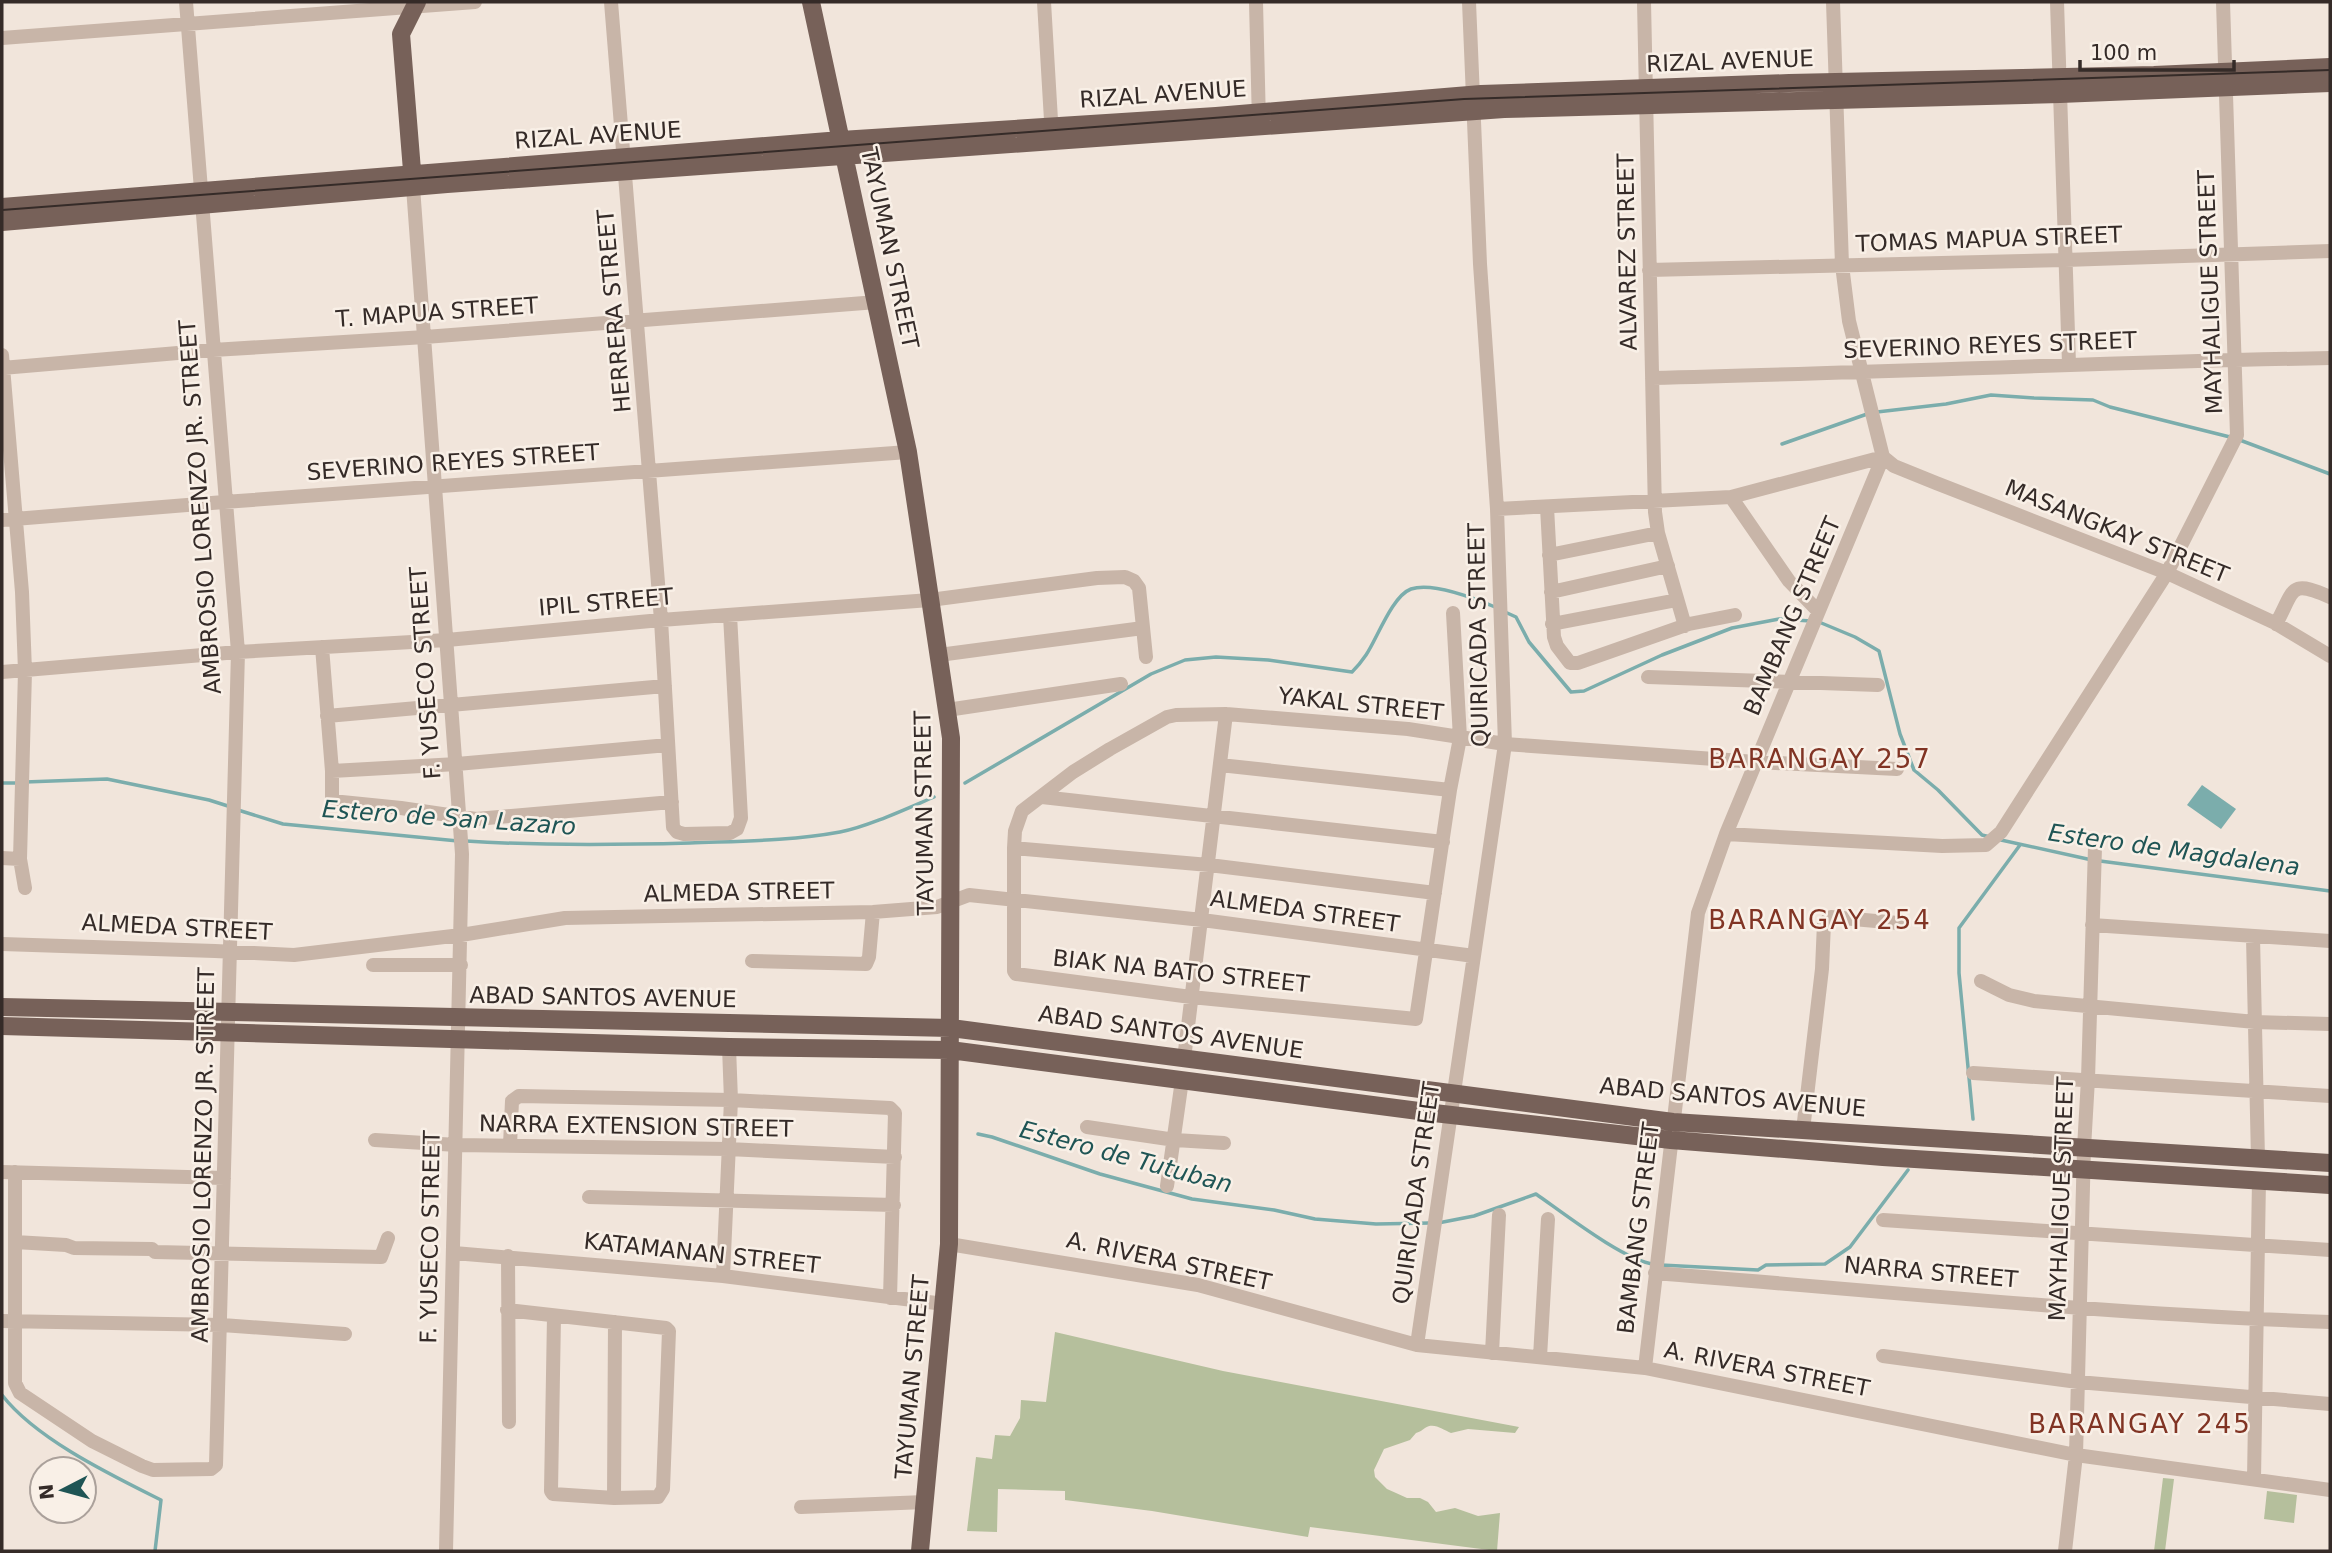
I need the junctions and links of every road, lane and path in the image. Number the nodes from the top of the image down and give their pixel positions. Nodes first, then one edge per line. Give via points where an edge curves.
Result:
1 (186, 2) edge
2 (475, 2) edge
3 (611, 2) edge
4 (811, 2) edge
5 (1044, 2) edge
6 (1256, 2) edge
7 (1469, 2) edge
8 (1644, 2) edge
9 (1833, 2) edge
10 (2057, 2) edge
11 (2223, 2) edge
12 (407, 4) edge
13 (188, 24) junction
14 (2, 38) edge
15 (2330, 67) edge
16 (2226, 80) junction
17 (2330, 83) edge
18 (2059, 86) junction
19 (1837, 90) junction
20 (1647, 97) junction
21 (1473, 103) junction
22 (1259, 120) junction
23 (1052, 134) junction
24 (843, 148) junction
25 (625, 164) junction
26 (413, 180) junction
27 (201, 198) junction
28 (2, 207) edge
29 (2, 222) edge
30 (2330, 251) edge
31 (2232, 254) junction
32 (2065, 260) junction
33 (1842, 265) junction
34 (1649, 270) junction
35 (877, 302) junction
36 (637, 319) junction
37 (425, 337) junction
38 (213, 350) junction
39 (2330, 358) edge
40 (2235, 359) junction
41 (2, 363) edge
42 (2069, 364) junction
43 (1862, 373) junction
44 (1652, 378) junction
45 (908, 452) junction
46 (1883, 457) junction
47 (649, 470) junction
48 (436, 487) junction
49 (1731, 497) junction
50 (1655, 501) junction
51 (224, 502) junction
52 (1548, 507) junction
53 (1497, 509) junction
54 (9, 519) edge
55 (1658, 533) junction
56 (1549, 555) junction
57 (1668, 566) junction
58 (2167, 573) junction
59 (1551, 592) junction
60 (2330, 597) edge
61 (930, 600) junction
62 (1677, 600) junction
63 (1453, 613) dead end
64 (1818, 613) junction
65 (730, 615) junction
66 (1735, 615) dead end
67 (661, 620) junction
68 (1552, 624) junction
69 (2276, 624) junction
70 (1685, 626) junction
71 (1143, 628) junction
72 (447, 640) junction
73 (322, 647) junction
74 (238, 652) junction
75 (939, 655) junction
76 (2330, 656) edge
77 (1146, 657) dead end
78 (25, 671) junction
79 (2, 672) edge
80 (1648, 677) dead end
81 (1789, 682) junction
82 (1121, 684) dead end
83 (1878, 685) dead end
84 (665, 686) junction
85 (453, 704) junction
86 (947, 710) junction
87 (1226, 714) junction
88 (327, 716) junction
89 (1460, 738) junction
90 (1505, 744) junction
91 (668, 745) junction
92 (1756, 762) junction
93 (457, 764) junction
94 (1220, 765) junction
95 (1896, 769) dead end
96 (332, 771) junction
97 (1450, 790) junction
98 (1042, 797) junction
99 (672, 802) junction
100 (1214, 817) junction
101 (460, 824) junction
102 (1726, 834) junction
103 (1443, 842) junction
104 (1014, 848) junction
105 (2095, 850) dead end
106 (2, 858) edge
107 (20, 859) junction
108 (1209, 864) junction
109 (25, 888) dead end
110 (1436, 894) junction
111 (1015, 899) junction
112 (951, 902) junction
113 (873, 912) junction
114 (1202, 920) junction
115 (1898, 923) dead end
116 (2092, 925) junction
117 (461, 935) junction
118 (2253, 937) junction
119 (2330, 941) edge
120 (2, 944) edge
121 (1426, 950) junction
122 (231, 952) junction
123 (1474, 956) junction
124 (752, 961) dead end
125 (373, 965) dead end
126 (461, 965) junction
127 (1981, 981) dead end
128 (1191, 997) junction
129 (2089, 1005) junction
130 (2, 1007) edge
131 (228, 1013) junction
132 (460, 1018) junction
133 (2255, 1022) junction
134 (2330, 1024) edge
135 (2, 1026) edge
136 (951, 1028) junction
137 (228, 1031) junction
138 (460, 1038) junction
139 (729, 1046) junction
140 (950, 1050) junction
141 (1184, 1059) junction
142 (1973, 1073) dead end
143 (2088, 1079) junction
144 (1182, 1080) junction
145 (2257, 1091) junction
146 (1454, 1094) junction
147 (2330, 1096) edge
148 (731, 1100) junction
149 (1451, 1114) junction
150 (1087, 1127) dead end
151 (1803, 1130) junction
152 (1672, 1131) junction
153 (375, 1140) dead end
154 (1175, 1140) junction
155 (1224, 1143) dead end
156 (457, 1145) junction
157 (510, 1145) junction
158 (2084, 1148) junction
159 (728, 1149) junction
160 (895, 1157) junction
161 (2258, 1159) junction
162 (2330, 1163) edge
163 (2083, 1168) junction
164 (9, 1172) edge
165 (224, 1178) junction
166 (2259, 1180) junction
167 (2330, 1185) edge
168 (1167, 1186) dead end
169 (589, 1197) dead end
170 (726, 1200) junction
171 (894, 1205) junction
172 (1499, 1215) dead end
173 (1548, 1219) dead end
174 (1883, 1220) dead end
175 (2081, 1232) junction
176 (388, 1238) dead end
177 (15, 1242) junction
178 (949, 1244) junction
179 (2258, 1244) junction
180 (2330, 1250) edge
181 (454, 1253) junction
182 (223, 1255) junction
183 (508, 1256) junction
184 (1656, 1266) junction
185 (723, 1276) junction
186 (890, 1298) junction
187 (944, 1304) junction
188 (2080, 1307) junction
189 (507, 1310) junction
190 (554, 1316) junction
191 (2256, 1319) junction
192 (8, 1321) edge
193 (615, 1322) junction
194 (2330, 1322) edge
195 (222, 1325) junction
196 (345, 1334) dead end
197 (1417, 1345) junction
198 (1492, 1353) junction
199 (1882, 1356) dead end
200 (1540, 1357) junction
201 (1645, 1368) junction
202 (2078, 1382) junction
203 (2256, 1398) junction
204 (2330, 1404) edge
205 (509, 1422) dead end
206 (2076, 1455) junction
207 (2254, 1479) junction
208 (2330, 1490) edge
209 (614, 1498) junction
210 (925, 1502) junction
211 (801, 1507) dead end
212 (446, 1551) edge
213 (920, 1551) edge
214 (2065, 1551) edge

1 - 13 street, AMBROSIO LORENZO JR. STREET
2 - 12 street
3 - 25 street, HERRERA STREET
4 - 24 main road, TAYUMAN STREET
5 - 23 street
6 - 22 street
7 - 21 street, QUIRICADA STREET
8 - 20 street, ALVAREZ STREET
9 - 19 street
10 - 18 street
11 - 16 street, MAYHALIGUE STREET
12 - 13 street
12 - 26 main road, F. YUSECO STREET via 401,33
13 - 14 street
13 - 27 street, AMBROSIO LORENZO JR. STREET
15 - 16 main road, RIZAL AVENUE
16 - 17 main road, RIZAL AVENUE
16 - 18 main road, RIZAL AVENUE
16 - 31 street, MAYHALIGUE STREET
18 - 19 main road, RIZAL AVENUE
18 - 32 street
19 - 20 main road, RIZAL AVENUE
19 - 33 street
20 - 21 main road, RIZAL AVENUE
20 - 34 street, ALVAREZ STREET
21 - 22 main road, RIZAL AVENUE
21 - 53 street, QUIRICADA STREET
22 - 23 main road, RIZAL AVENUE
23 - 24 main road, RIZAL AVENUE
24 - 25 main road, RIZAL AVENUE
24 - 35 main road, TAYUMAN STREET
25 - 26 main road, RIZAL AVENUE
25 - 36 street, HERRERA STREET
26 - 27 main road, RIZAL AVENUE
26 - 37 street, F. YUSECO STREET
27 - 28 main road, RIZAL AVENUE
27 - 29 main road, RIZAL AVENUE
27 - 38 street, AMBROSIO LORENZO JR. STREET
30 - 31 street, TOMAS MAPUA STREET
31 - 32 street, TOMAS MAPUA STREET
31 - 40 street, MAYHALIGUE STREET
32 - 33 street, TOMAS MAPUA STREET
32 - 42 street
33 - 34 street, TOMAS MAPUA STREET
33 - 43 street
34 - 44 street, ALVAREZ STREET
35 - 36 street, T. MAPUA STREET
35 - 45 main road, TAYUMAN STREET
36 - 37 street, T. MAPUA STREET
36 - 47 street, HERRERA STREET
37 - 38 street, T. MAPUA STREET
37 - 48 street, F. YUSECO STREET
38 - 41 street, T. MAPUA STREET
38 - 51 street, AMBROSIO LORENZO JR. STREET
39 - 40 street, SEVERINO REYES STREET
40 - 42 street, SEVERINO REYES STREET
40 - 58 street, MAYHALIGUE STREET via 2237,428
41 - 54 street
42 - 43 street, SEVERINO REYES STREET
43 - 44 street, SEVERINO REYES STREET
43 - 46 street
44 - 50 street, ALVAREZ STREET
45 - 47 street, SEVERINO REYES STREET
45 - 61 main road, TAYUMAN STREET
46 - 49 street
46 - 58 street, MASANGKAY STREET via 1894,466
46 - 64 street, BAMBANG STREET
47 - 48 street, SEVERINO REYES STREET
47 - 67 street, HERRERA STREET
48 - 51 street, SEVERINO REYES STREET
48 - 72 street, F. YUSECO STREET
49 - 50 street
49 - 64 street via 1789,581
50 - 52 street
50 - 55 street, ALVAREZ STREET
51 - 54 street, SEVERINO REYES STREET
51 - 74 street, AMBROSIO LORENZO JR. STREET
52 - 53 street
52 - 56 street
53 - 90 street, QUIRICADA STREET
54 - 78 street via 22,592
55 - 56 street
55 - 57 street, ALVAREZ STREET
56 - 59 street
57 - 59 street
57 - 62 street, ALVAREZ STREET
58 - 69 street, MASANGKAY STREET
58 - 102 street, MAYHALIGUE STREET via 2001,832 1986,845
59 - 68 street
60 - 69 street via 2300,586
61 - 65 street, IPIL STREET
61 - 71 street, IPIL STREET via 1125,577 1139,587
61 - 75 main road, TAYUMAN STREET
62 - 68 street
62 - 70 street, ALVAREZ STREET
63 - 89 street
64 - 81 street, BAMBANG STREET
65 - 67 street, IPIL STREET
65 - 99 street, HERRERA STREET via 741,818 730,833 684,834 673,827
66 - 70 street
67 - 72 street, IPIL STREET
67 - 84 street, HERRERA STREET
68 - 70 street via 1557,646 1570,663
69 - 76 street, MASANGKAY STREET
71 - 75 street
71 - 77 street, IPIL STREET
72 - 73 street, IPIL STREET
72 - 85 street, F. YUSECO STREET
73 - 74 street, IPIL STREET
73 - 88 street
74 - 78 street, IPIL STREET
74 - 122 street, AMBROSIO LORENZO JR. STREET
75 - 86 main road, TAYUMAN STREET
78 - 79 street, IPIL STREET
78 - 107 street
80 - 81 street
81 - 83 street
81 - 92 street, BAMBANG STREET
82 - 86 street
84 - 85 street
84 - 91 street, HERRERA STREET
85 - 88 street
85 - 93 street, F. YUSECO STREET
86 - 112 main road, TAYUMAN STREET via 952,766
87 - 89 street, YAKAL STREET via 1408,729
87 - 94 street
87 - 98 street, YAKAL STREET via 1167,718 1110,748
88 - 96 street
89 - 90 street, YAKAL STREET
89 - 97 street
90 - 92 street, YAKAL STREET
90 - 123 street, QUIRICADA STREET
91 - 93 street
91 - 99 street, HERRERA STREET
92 - 95 street, YAKAL STREET
92 - 102 street, BAMBANG STREET
93 - 96 street
93 - 101 street, F. YUSECO STREET
94 - 97 street
94 - 100 street
96 - 101 street via 332,801 401,807
97 - 103 street
98 - 100 street
98 - 104 street, YAKAL STREET via 1022,811
99 - 101 street
100 - 103 street
100 - 108 street
101 - 117 street, F. YUSECO STREET
102 - 152 street, BAMBANG STREET via 1698,913
103 - 110 street
104 - 108 street
104 - 111 street, YAKAL STREET
105 - 116 street, MAYHALIGUE STREET
106 - 107 street
107 - 109 street
108 - 110 street
108 - 114 street
110 - 121 street
111 - 112 street, ALMEDA STREET via 968,895
111 - 114 street, ALMEDA STREET
111 - 128 street, BIAK NA BATO STREET via 1016,974
112 - 113 street, ALMEDA STREET
112 - 136 main road, TAYUMAN STREET
113 - 117 street, ALMEDA STREET via 565,918
113 - 124 street via 866,964
114 - 121 street, ALMEDA STREET
114 - 128 street
115 - 151 street via 1830,917 1824,923
116 - 118 street
116 - 129 street, MAYHALIGUE STREET
117 - 122 street, ALMEDA STREET via 294,956
117 - 126 street, F. YUSECO STREET
118 - 119 street
118 - 133 street
120 - 122 street, ALMEDA STREET
121 - 123 street, ALMEDA STREET
121 - 128 street, BIAK NA BATO STREET via 1416,1019
122 - 131 street, AMBROSIO LORENZO JR. STREET
123 - 146 street, QUIRICADA STREET
125 - 126 street
126 - 132 street, F. YUSECO STREET
127 - 129 street via 2034,1001
128 - 141 street
129 - 133 street
129 - 143 street, MAYHALIGUE STREET
130 - 131 main road, ABAD SANTOS AVENUE
131 - 132 main road, ABAD SANTOS AVENUE
131 - 137 street, AMBROSIO LORENZO JR. STREET
132 - 136 main road, ABAD SANTOS AVENUE
132 - 138 street, F. YUSECO STREET
133 - 134 street
133 - 145 street
135 - 137 main road, ABAD SANTOS AVENUE
136 - 140 main road, TAYUMAN STREET
136 - 141 main road, ABAD SANTOS AVENUE
137 - 138 main road, ABAD SANTOS AVENUE
137 - 165 street, AMBROSIO LORENZO JR. STREET
138 - 139 main road, ABAD SANTOS AVENUE
138 - 156 street, F. YUSECO STREET
139 - 140 main road, ABAD SANTOS AVENUE
139 - 148 street
140 - 144 main road, ABAD SANTOS AVENUE
140 - 178 main road, TAYUMAN STREET
141 - 146 main road, ABAD SANTOS AVENUE
142 - 143 street
143 - 145 street
143 - 158 street, MAYHALIGUE STREET
144 - 149 main road, ABAD SANTOS AVENUE
144 - 154 street
145 - 147 street
145 - 161 street
146 - 149 street, QUIRICADA STREET
146 - 152 main road, ABAD SANTOS AVENUE
148 - 157 street via 515,1097
148 - 159 street
148 - 160 street via 894,1109
149 - 152 main road, ABAD SANTOS AVENUE
149 - 197 street, QUIRICADA STREET
150 - 154 street
151 - 152 main road, ABAD SANTOS AVENUE
151 - 158 main road, ABAD SANTOS AVENUE
152 - 163 main road, ABAD SANTOS AVENUE via 1883,1157
152 - 184 street, BAMBANG STREET
153 - 156 street, NARRA EXTENSION STREET
154 - 155 street
154 - 168 street
156 - 157 street, NARRA EXTENSION STREET
156 - 181 street, F. YUSECO STREET
157 - 159 street, NARRA EXTENSION STREET
158 - 161 main road, ABAD SANTOS AVENUE
158 - 163 street, MAYHALIGUE STREET
159 - 160 street, NARRA EXTENSION STREET
159 - 170 street
160 - 171 street
161 - 162 main road, ABAD SANTOS AVENUE
163 - 166 main road, ABAD SANTOS AVENUE
163 - 175 street, MAYHALIGUE STREET
164 - 165 street
164 - 177 street
165 - 182 street, AMBROSIO LORENZO JR. STREET
166 - 167 main road, ABAD SANTOS AVENUE
166 - 179 street
169 - 170 street
170 - 171 street
170 - 185 street
171 - 186 street
172 - 198 street
173 - 200 street
174 - 175 street
175 - 179 street
175 - 188 street, MAYHALIGUE STREET
176 - 182 street via 381,1257
177 - 182 street
177 - 192 street
178 - 187 main road, TAYUMAN STREET
178 - 197 street, A. RIVERA STREET via 1198,1285
179 - 180 street
179 - 191 street
181 - 183 street, KATAMANAN STREET
181 - 212 street, F. YUSECO STREET
182 - 195 street, AMBROSIO LORENZO JR. STREET
183 - 185 street, KATAMANAN STREET
183 - 189 street
184 - 188 street, NARRA STREET
184 - 201 street, BAMBANG STREET
185 - 186 street, KATAMANAN STREET
186 - 187 street, KATAMANAN STREET
187 - 210 main road, TAYUMAN STREET
188 - 191 street, NARRA STREET
188 - 202 street, MAYHALIGUE STREET
189 - 190 street
189 - 205 street
190 - 193 street
190 - 209 street via 551,1491
191 - 194 street, NARRA STREET
191 - 203 street
192 - 195 street
192 - 195 street, AMBROSIO LORENZO JR. STREET via 20,1393 92,1441 153,1470 211,1469 216,1465
193 - 209 street
193 - 209 street via 668,1331 662,1494
195 - 196 street
197 - 198 street, A. RIVERA STREET
198 - 200 street, A. RIVERA STREET
199 - 202 street
200 - 201 street, A. RIVERA STREET
201 - 206 street, A. RIVERA STREET
202 - 203 street
202 - 206 street, MAYHALIGUE STREET
203 - 204 street
203 - 207 street
206 - 207 street, A. RIVERA STREET
206 - 214 street, MAYHALIGUE STREET
207 - 208 street, A. RIVERA STREET
210 - 211 street
210 - 213 main road, TAYUMAN STREET

